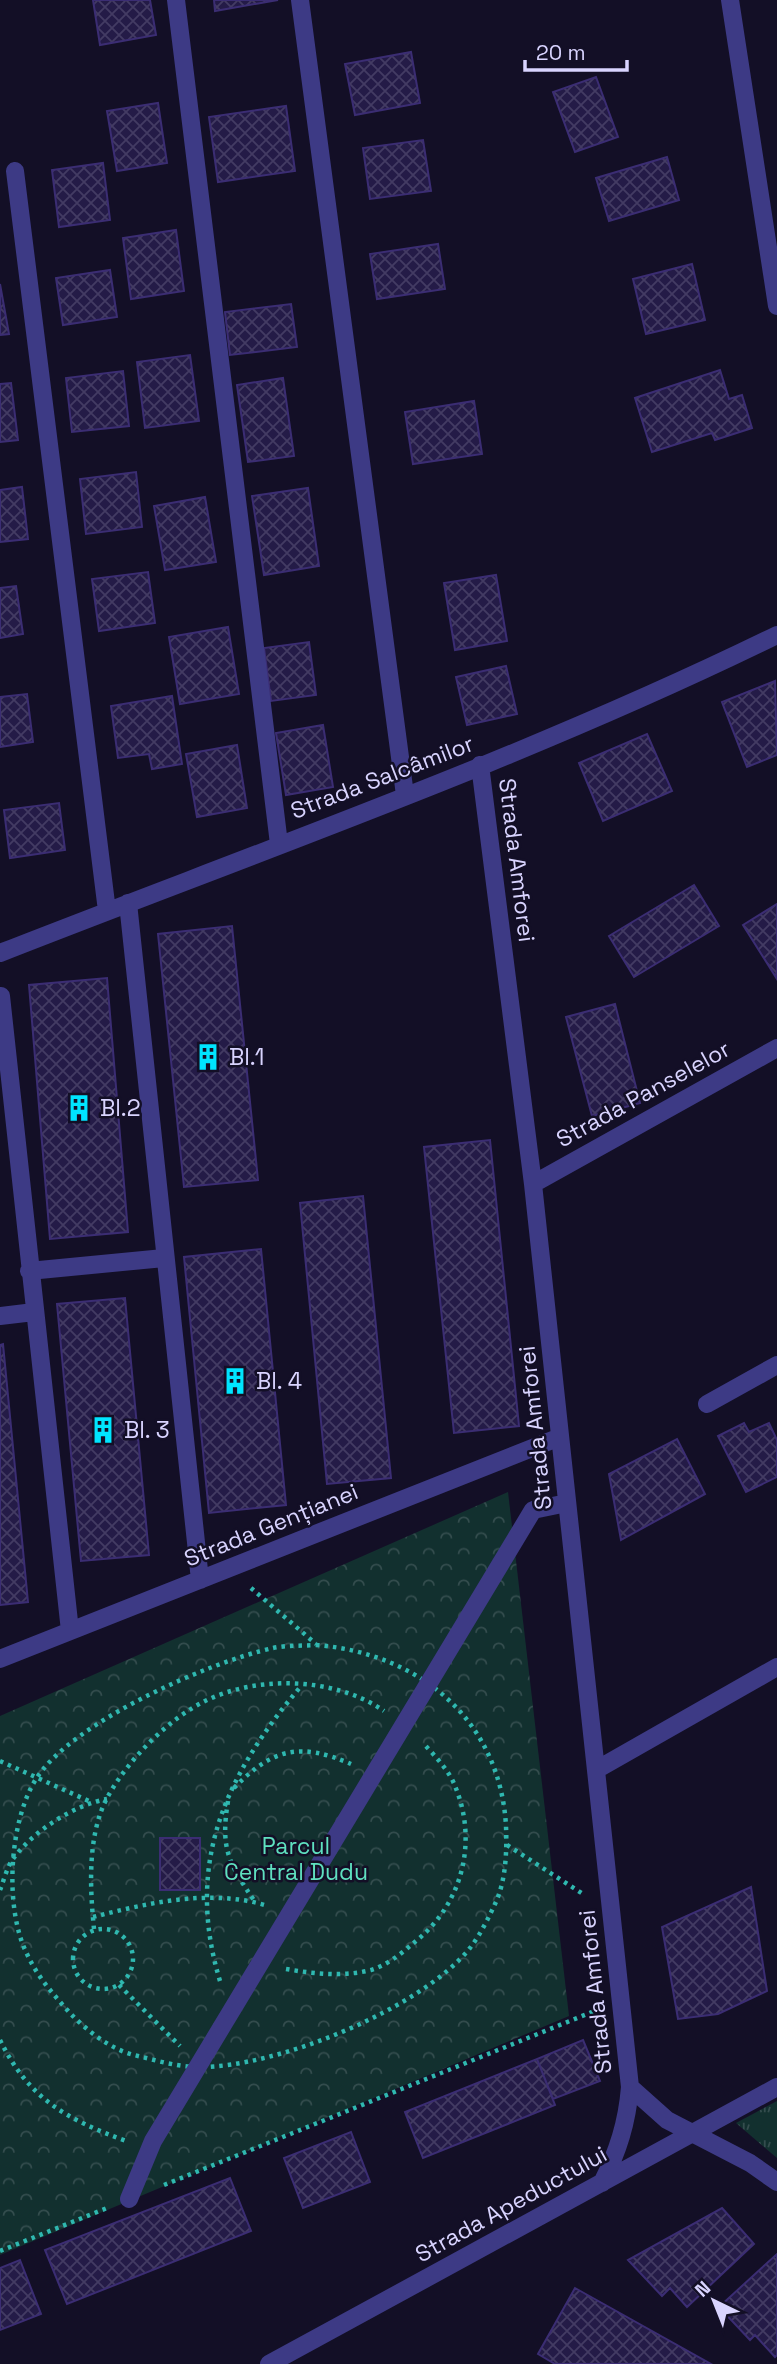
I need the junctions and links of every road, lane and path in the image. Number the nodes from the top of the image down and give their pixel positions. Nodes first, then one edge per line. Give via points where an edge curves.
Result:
1 (176, 0) edge
2 (300, 0) edge
3 (730, 0) edge
4 (15, 171) dead end
5 (777, 306) edge
6 (777, 635) edge
7 (480, 765) junction
8 (405, 795) junction
9 (279, 844) junction
10 (128, 903) junction
11 (107, 911) junction
12 (0, 953) edge
13 (1, 996) edge
14 (777, 1048) edge
15 (533, 1184) junction
16 (164, 1258) junction
17 (29, 1270) junction
18 (34, 1312) junction
19 (0, 1316) edge
20 (777, 1366) edge
21 (708, 1404) dead end
22 (560, 1437) junction
23 (567, 1503) junction
24 (228, 1569) junction
25 (200, 1580) junction
26 (70, 1631) junction
27 (316, 1645) junction
28 (0, 1659) edge
29 (777, 1667) edge
30 (428, 1684) junction
31 (302, 1685) junction
32 (403, 1725) junction
33 (0, 1761) edge
34 (596, 1770) junction
35 (374, 1774) junction
36 (37, 1779) junction
37 (230, 1792) junction
38 (107, 1799) junction
39 (91, 1802) junction
40 (507, 1845) junction
41 (13, 1859) junction
42 (0, 1890) edge
43 (206, 1898) junction
44 (255, 1902) junction
45 (612, 1912) junction
46 (290, 1913) junction
47 (93, 1917) junction
48 (94, 1930) junction
49 (264, 1957) junction
50 (119, 1985) junction
51 (621, 2001) junction
52 (235, 2005) junction
53 (0, 2040) edge
54 (183, 2049) dead end
55 (194, 2063) junction
56 (630, 2087) junction
57 (777, 2088) edge
58 (693, 2134) junction
59 (153, 2141) junction
60 (777, 2182) edge
61 (602, 2183) junction
62 (129, 2199) junction
63 (0, 2251) edge
64 (269, 2364) edge

1 - 9 street
2 - 8 street
3 - 5 street
4 - 11 street
6 - 7 street, Strada Salcâmilor
7 - 8 street, Strada Salcâmilor
7 - 15 street, Strada Amforei
8 - 9 street, Strada Salcâmilor
9 - 10 street, Strada Salcâmilor
10 - 11 street, Strada Salcâmilor
10 - 16 street
11 - 12 street, Strada Salcâmilor
13 - 17 street
14 - 15 street, Strada Panselelor
15 - 22 street, Strada Amforei
16 - 17 street
16 - 25 street
17 - 18 street
18 - 19 street
18 - 26 street
20 - 21 street
22 - 23 street, Strada Amforei
22 - 24 street, Strada Gențianei
23 - 30 street via 533,1510
23 - 34 street, Strada Amforei
24 - 25 street, Strada Gențianei
24 - 27 path
25 - 26 street, Strada Gențianei
26 - 28 street, Strada Gențianei
27 - 30 path via 373,1653
27 - 36 path via 275,1648 229,1661 120,1710 86,1732
29 - 34 street
30 - 32 street
30 - 40 path via 469,1724 490,1755 505,1811
31 - 32 path via 336,1688 373,1703
31 - 37 path via 267,1727
31 - 38 path via 238,1689 205,1701 168,1726
32 - 35 street
32 - 49 path via 435,1755 455,1784 463,1818 465,1860 444,1912 425,1934 374,1969 314,1974 286,1969
33 - 36 path
34 - 45 street, Strada Amforei
35 - 37 path via 327,1754 300,1749 268,1758
35 - 46 street
36 - 39 path
36 - 41 path
37 - 43 path via 216,1823
37 - 44 path via 225,1827 229,1863
38 - 39 path
38 - 47 path via 92,1863
39 - 41 path via 39,1834
40 - 45 path
40 - 55 path via 497,1900 469,1950 409,1999 285,2053 243,2063
41 - 42 path
41 - 55 path via 14,1913 26,1952 48,1988 83,2026 123,2052
43 - 44 path
43 - 47 path via 171,1900
43 - 52 path via 212,1957 221,1984
44 - 46 path
45 - 51 street, Strada Amforei
46 - 49 street
47 - 48 path
48 - 50 path via 113,1930 129,1942 134,1961
48 - 50 path via 78,1942 75,1971 89,1986
49 - 52 street
50 - 54 path
51 - 56 street, Strada Amforei
51 - 62 path
52 - 55 street
53 - 59 path via 10,2061 56,2111 131,2143
55 - 59 street
56 - 58 street, Strada Amforei via 667,2120
56 - 61 street, Strada Amforei via 627,2121
57 - 58 street, Strada Apeductului
58 - 60 street, Strada Amforei
58 - 61 street, Strada Apeductului
59 - 62 street
61 - 64 street, Strada Apeductului
62 - 63 path

